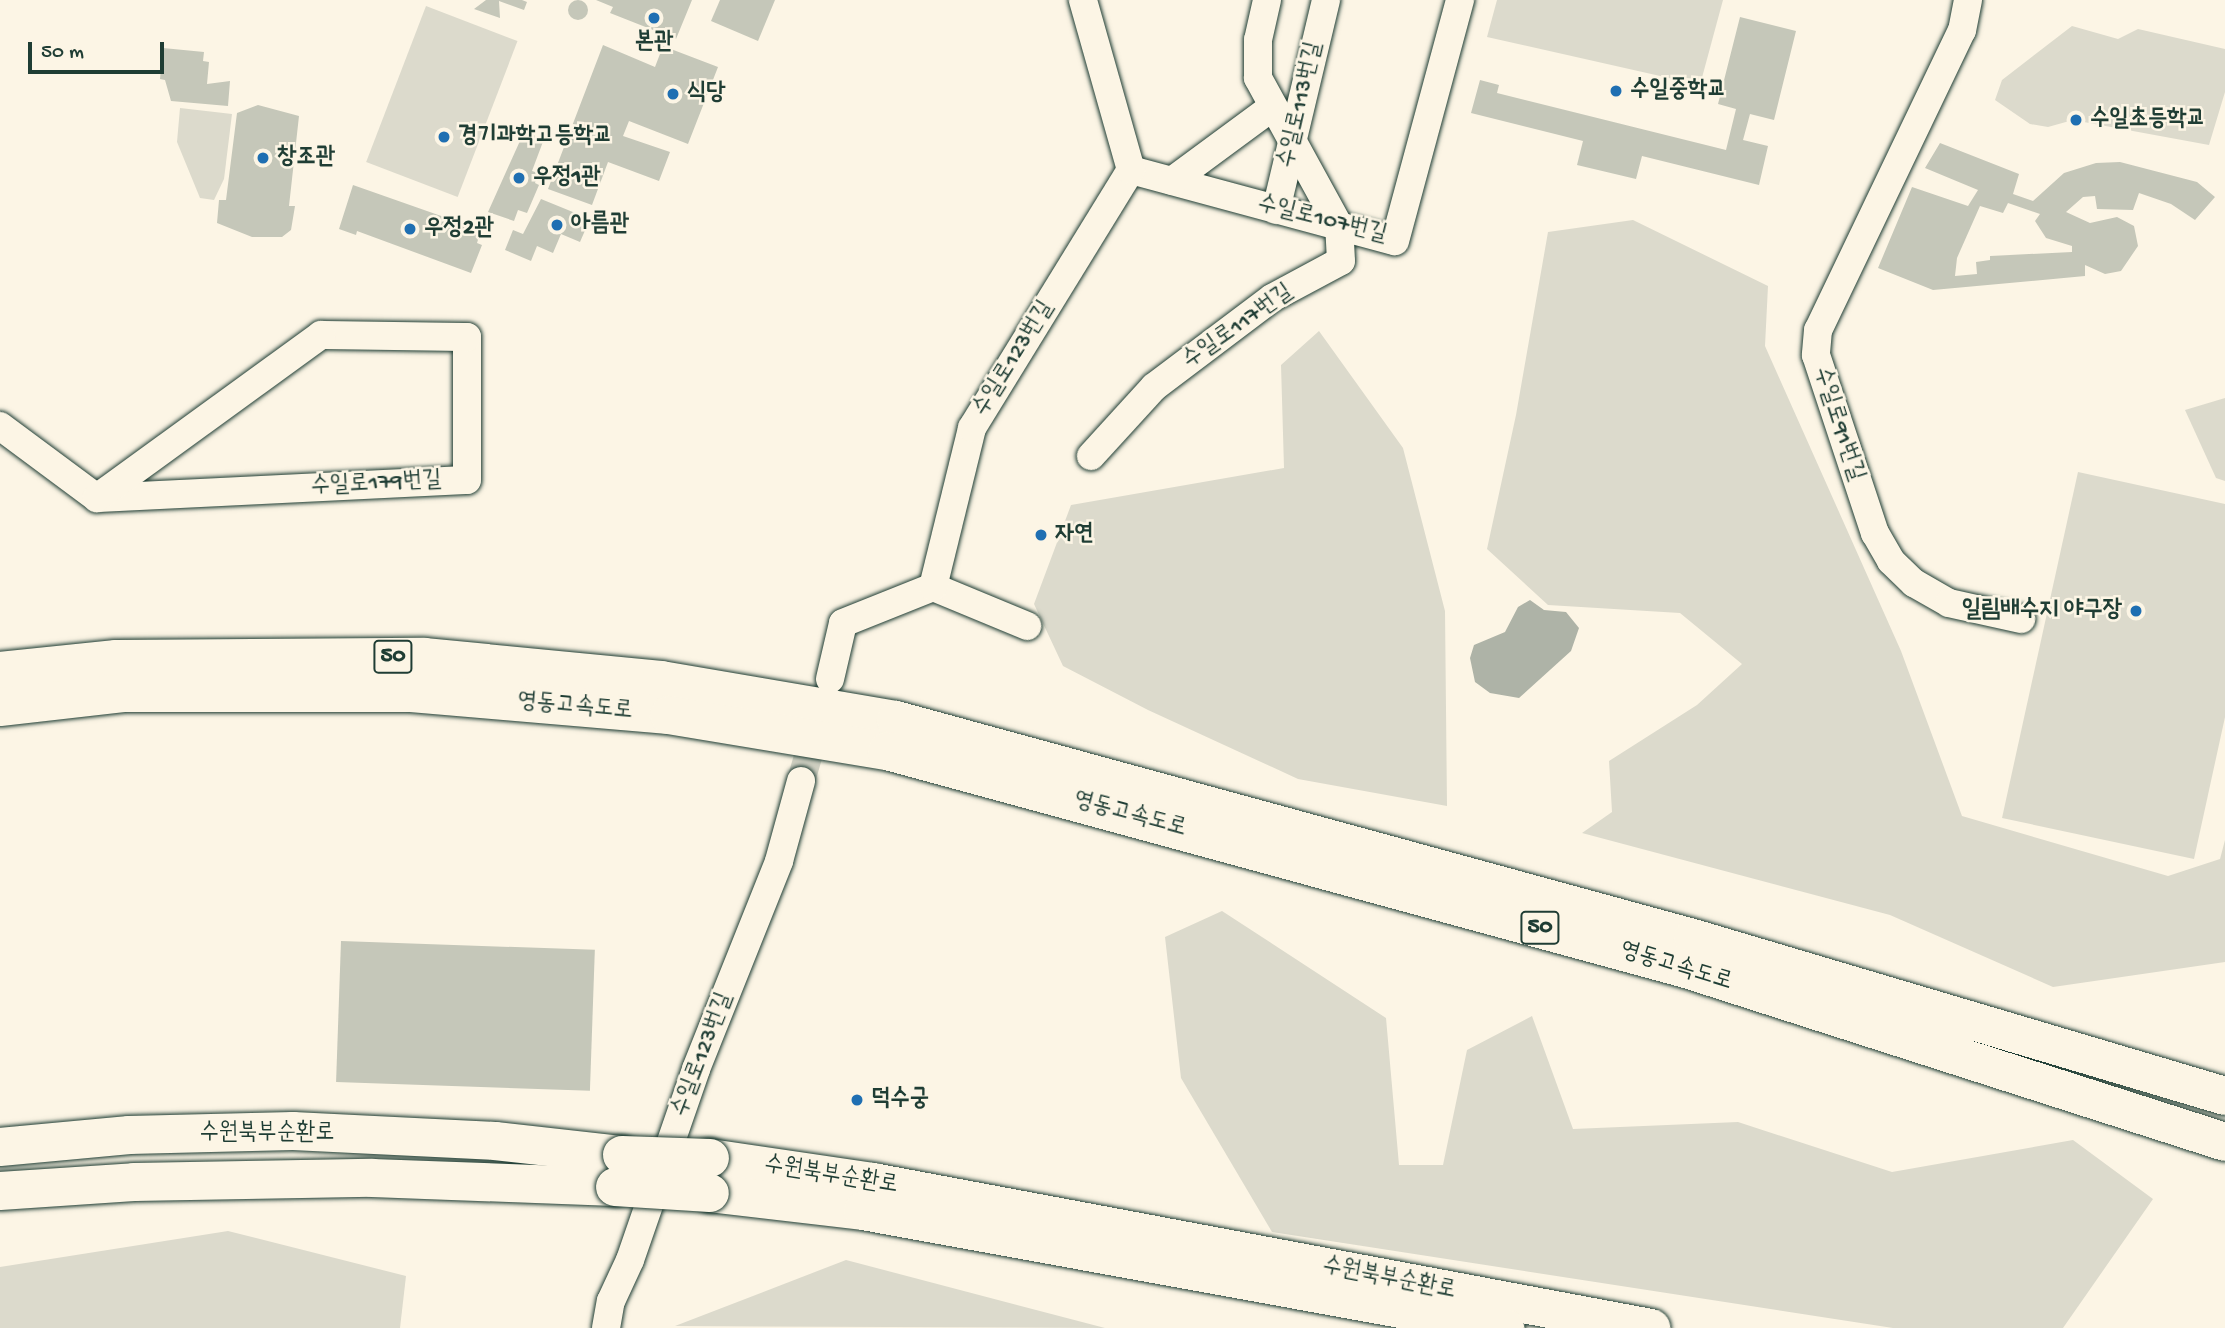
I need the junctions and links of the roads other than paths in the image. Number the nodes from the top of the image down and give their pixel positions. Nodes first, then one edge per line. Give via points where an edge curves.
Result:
1 (1083, 0) edge
2 (1267, 0) edge
3 (1326, 0) edge
4 (1460, 0) edge
5 (1968, 0) edge
6 (1271, 108) junction
7 (1293, 138) junction
8 (1131, 170) junction
9 (1172, 181) junction
10 (1276, 209) junction
11 (1339, 226) junction
12 (0, 426) edge
13 (1091, 456) dead end
14 (97, 498) junction
15 (933, 587) junction
16 (2021, 620) dead end
17 (1027, 626) dead end
18 (0, 671) edge
19 (830, 679) dead end
20 (0, 707) edge
21 (801, 781) tunnel mouth
22 (2225, 1097) edge
23 (2225, 1142) edge
24 (0, 1147) edge
25 (618, 1171) junction
26 (710, 1175) junction
27 (0, 1191) edge
28 (606, 1328) edge
29 (1505, 1328) edge
30 (1651, 1328) edge

1 - 8 street
2 - 6 street, 수일로117번길 via 1257,60 1258,78
3 - 7 street, 수일로113번길
4 - 11 street, 수일로107번길 via 1395,242
5 - 16 street, 수일로91번길 via 1962,30 1818,330 1816,355 1875,533 1891,561 1914,583 1949,603
6 - 7 street, 수일로117번길
6 - 9 street
7 - 10 street, 수일로113번길
7 - 11 street, 수일로117번길
8 - 9 street, 수일로107번길
8 - 15 street, 수일로123번길 via 972,428
9 - 10 street, 수일로107번길
10 - 11 street, 수일로107번길
11 - 13 street, 수일로117번길 via 1341,261 1272,298 1154,387
12 - 14 street
14 - 14 street, 수일로179번길 via 467,480 467,337 321,335
15 - 17 street
15 - 19 street via 843,623
18 - 22 highway, 영동고속도로 / 50 via 116,659 424,657 661,680 896,720 1693,938
20 - 23 highway, 영동고속도로 / 50 via 125,693 411,693 669,715 887,751 1686,969
21 - 28 street, 수일로123번길 via 779,861 696,1069 630,1260 611,1301
24 - 25 highway, 수원북부순환로 via 128,1135 293,1131 495,1141
25 - 26 highway, 수원북부순환로, bridge
25 - 27 highway, 수원북부순환로 via 134,1181
26 - 29 highway, 수원북부순환로 via 863,1211
26 - 30 highway, 수원북부순환로 via 887,1184

